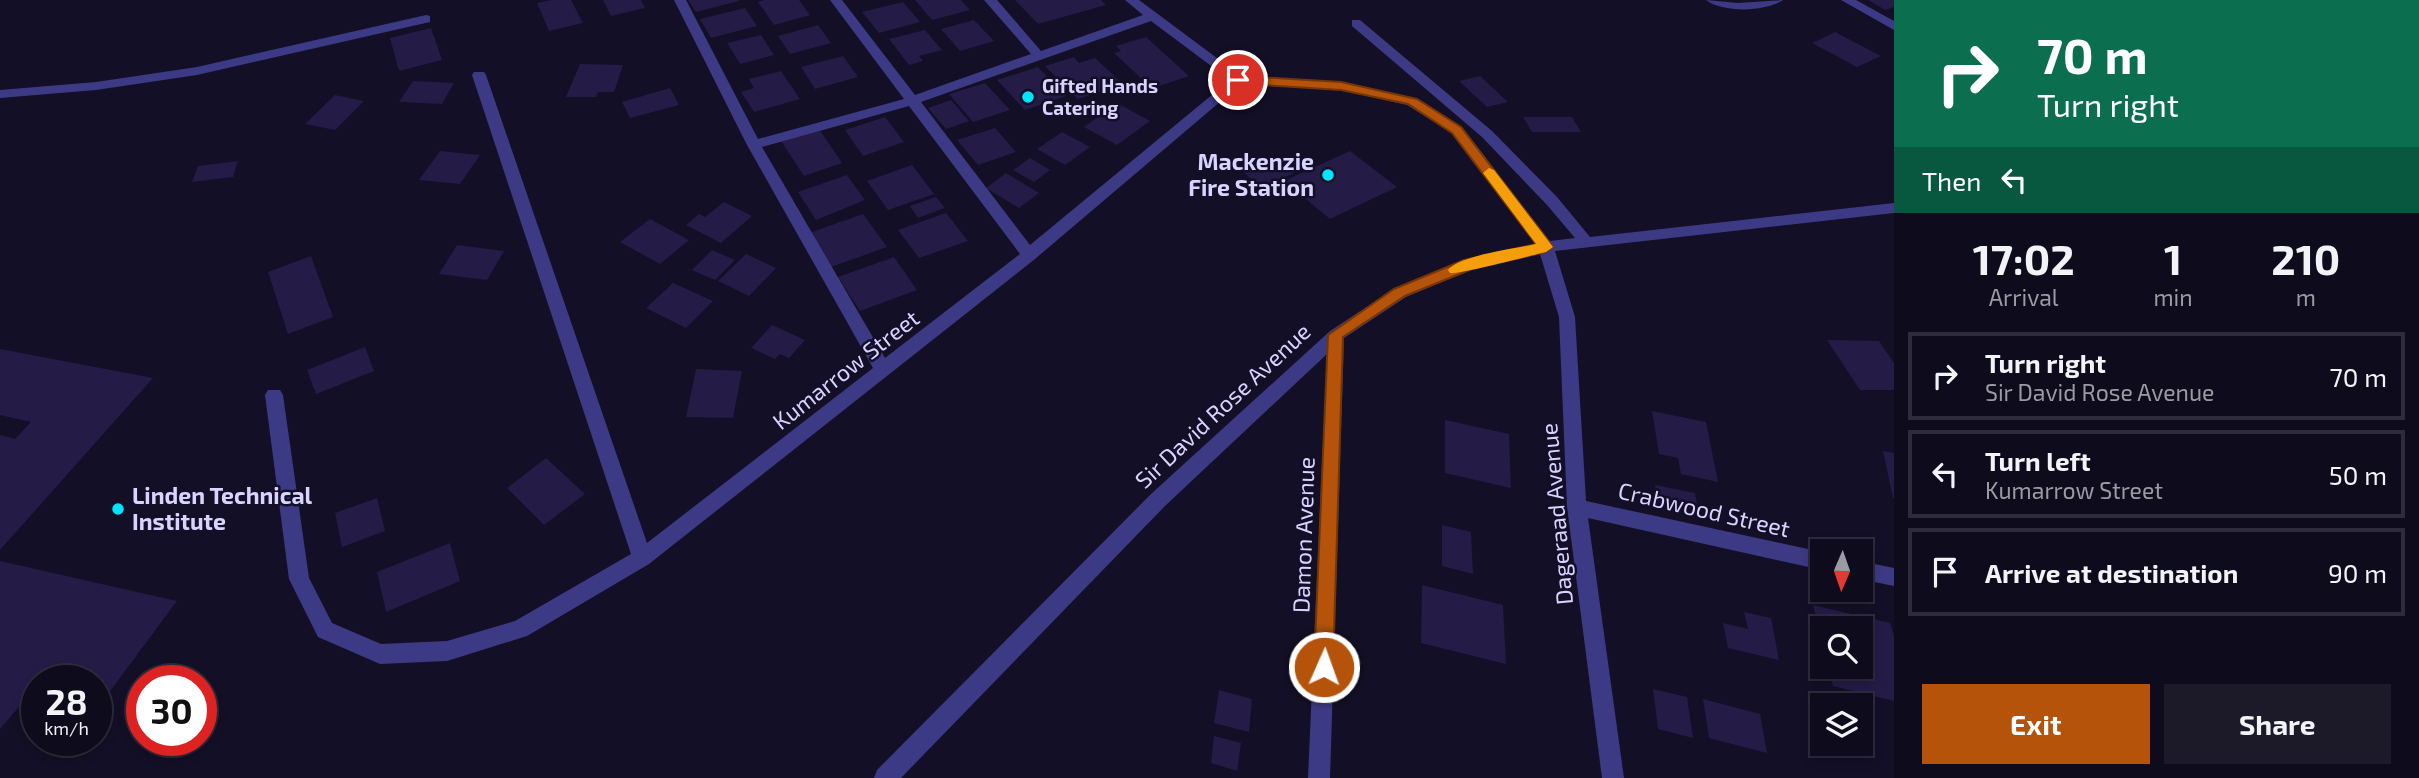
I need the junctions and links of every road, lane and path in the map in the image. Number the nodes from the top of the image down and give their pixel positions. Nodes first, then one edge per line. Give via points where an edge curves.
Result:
1 (680, 0) edge
2 (836, 0) edge
3 (990, 0) edge
4 (1131, 0) edge
5 (1712, 0) edge
6 (1777, 0) edge
7 (1847, 0) edge
8 (1152, 16) junction
9 (426, 19) dead end
10 (1356, 23) dead end
11 (1894, 26) edge
12 (1040, 57) junction
13 (479, 75) dead end
14 (1238, 80) junction
15 (0, 93) edge
16 (911, 101) junction
17 (754, 145) junction
18 (1894, 208) edge
19 (1588, 244) junction
20 (1546, 247) junction
21 (1029, 255) junction
22 (1336, 335) junction
23 (883, 370) junction
24 (274, 395) dead end
25 (1577, 507) junction
26 (642, 558) junction
27 (1810, 558) edge
28 (1873, 573) edge
29 (1894, 577) edge
30 (885, 778) edge
31 (1319, 778) edge
32 (1613, 778) edge

1 - 17 street
2 - 16 street
3 - 12 street
4 - 8 street
5 - 6 street via 1738,7
7 - 11 street
8 - 12 street
8 - 14 street
9 - 15 street via 197,71 96,86
10 - 19 street via 1487,134
12 - 16 street
13 - 26 street
14 - 20 street via 1341,86 1412,102 1457,130
14 - 21 street, Kumarrow Street
16 - 17 street
16 - 21 street
17 - 23 street
18 - 19 street, Sir David Rose Avenue
19 - 20 street, Sir David Rose Avenue
20 - 22 street, Sir David Rose Avenue via 1469,264 1400,293
20 - 25 street, Dageraad Avenue via 1567,317
21 - 23 street, Kumarrow Street
22 - 30 street, Sir David Rose Avenue via 1158,499
22 - 31 street, Damon Avenue
23 - 26 street, Kumarrow Street
24 - 26 street, Kumarrow Street via 299,579 325,630 380,654 447,651 520,629
25 - 27 street, Crabwood Street
25 - 32 street, Dageraad Avenue
28 - 29 street

